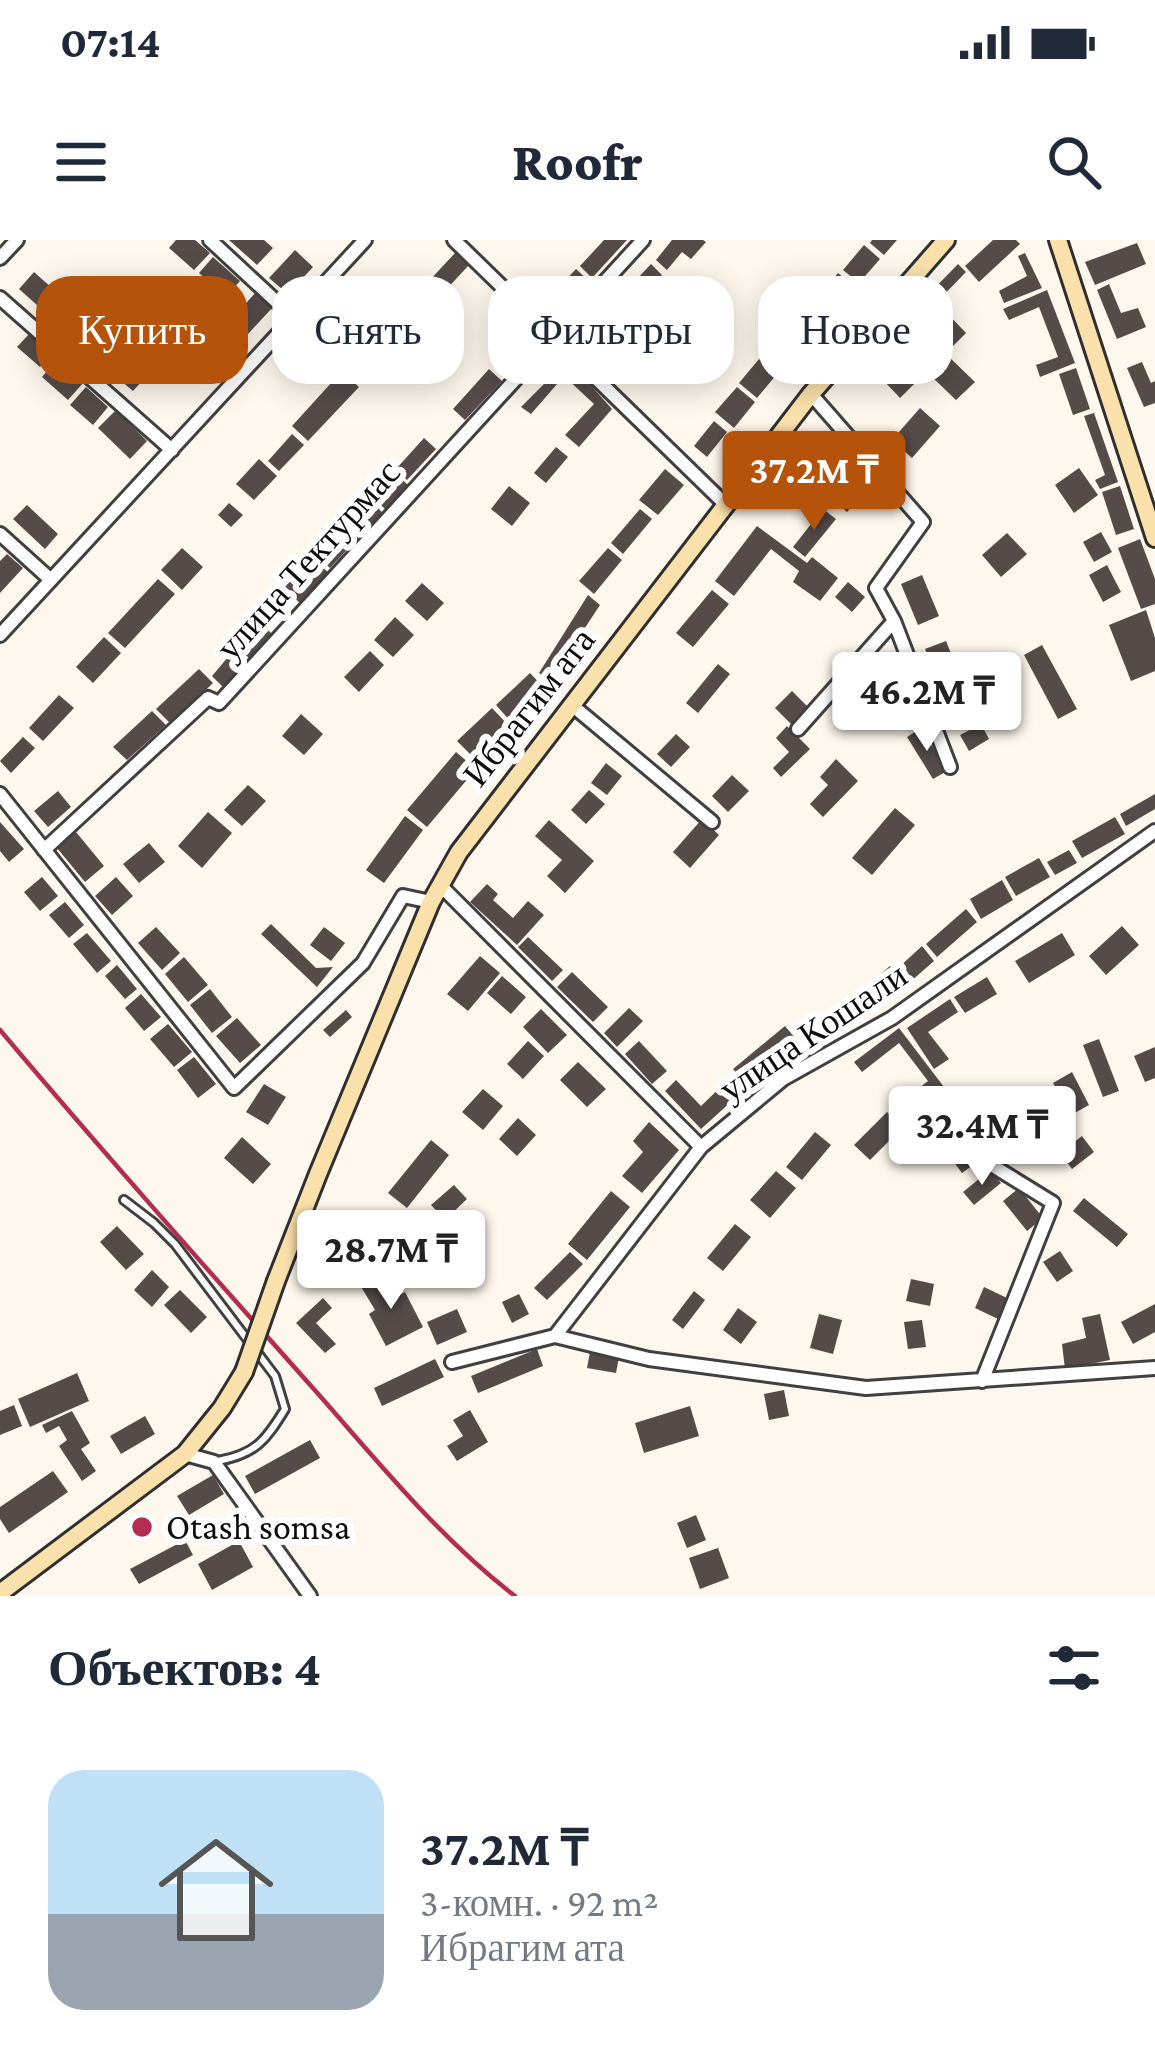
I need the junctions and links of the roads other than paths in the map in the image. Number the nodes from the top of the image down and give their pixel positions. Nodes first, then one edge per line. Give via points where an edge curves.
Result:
1 (17, 240) edge
2 (210, 240) edge
3 (365, 240) edge
4 (454, 240) edge
5 (643, 240) edge
6 (946, 240) edge
7 (1058, 240) edge
8 (0, 258) edge
9 (332, 276) edge
10 (490, 276) edge
11 (610, 276) edge
12 (0, 298) edge
13 (272, 298) edge
14 (272, 342) edge
15 (510, 384) edge
16 (600, 384) edge
17 (811, 394) junction
18 (172, 450) junction
19 (724, 504) junction
20 (0, 533) edge
21 (1155, 538) edge
22 (51, 580) junction
23 (894, 621) junction
24 (0, 635) edge
25 (573, 706) junction
26 (798, 729) dead end
27 (950, 767) dead end
28 (0, 794) edge
29 (712, 822) dead end
30 (1155, 831) edge
31 (44, 850) junction
32 (436, 894) junction
33 (701, 1147) junction
34 (993, 1166) dead end
35 (124, 1199) dead end
36 (555, 1336) junction
37 (452, 1362) dead end
38 (1155, 1368) edge
39 (982, 1381) junction
40 (185, 1454) junction
41 (214, 1462) junction
42 (0, 1593) edge
43 (310, 1596) edge

1 - 8 street
2 - 13 street
3 - 9 street
4 - 10 street
5 - 11 street, улица Тектурмас
6 - 17 street, Ибрагим ата
7 - 21 street
12 - 18 street
14 - 18 street
15 - 31 street, улица Тектурмас via 219,703 208,698
16 - 19 street
17 - 19 street, Ибрагим ата
17 - 23 street via 922,522 876,588
18 - 22 street
19 - 25 street, Ибрагим ата
20 - 22 street
22 - 24 street
23 - 26 street
23 - 27 street
25 - 29 street
25 - 32 street, Ибрагим ата via 459,852
28 - 31 street
30 - 33 street, улица Кошали via 892,1018 783,1079
31 - 32 street via 233,1088 363,963 403,896
32 - 33 street
32 - 40 street, Ибрагим ата, bridge via 244,1372
33 - 36 street, улица Кошали
34 - 39 street via 1053,1203
35 - 41 lane via 175,1244 275,1376 285,1409 267,1438
36 - 37 street
36 - 39 street via 649,1359 866,1388
38 - 39 street
40 - 41 street
40 - 42 street
41 - 43 street

